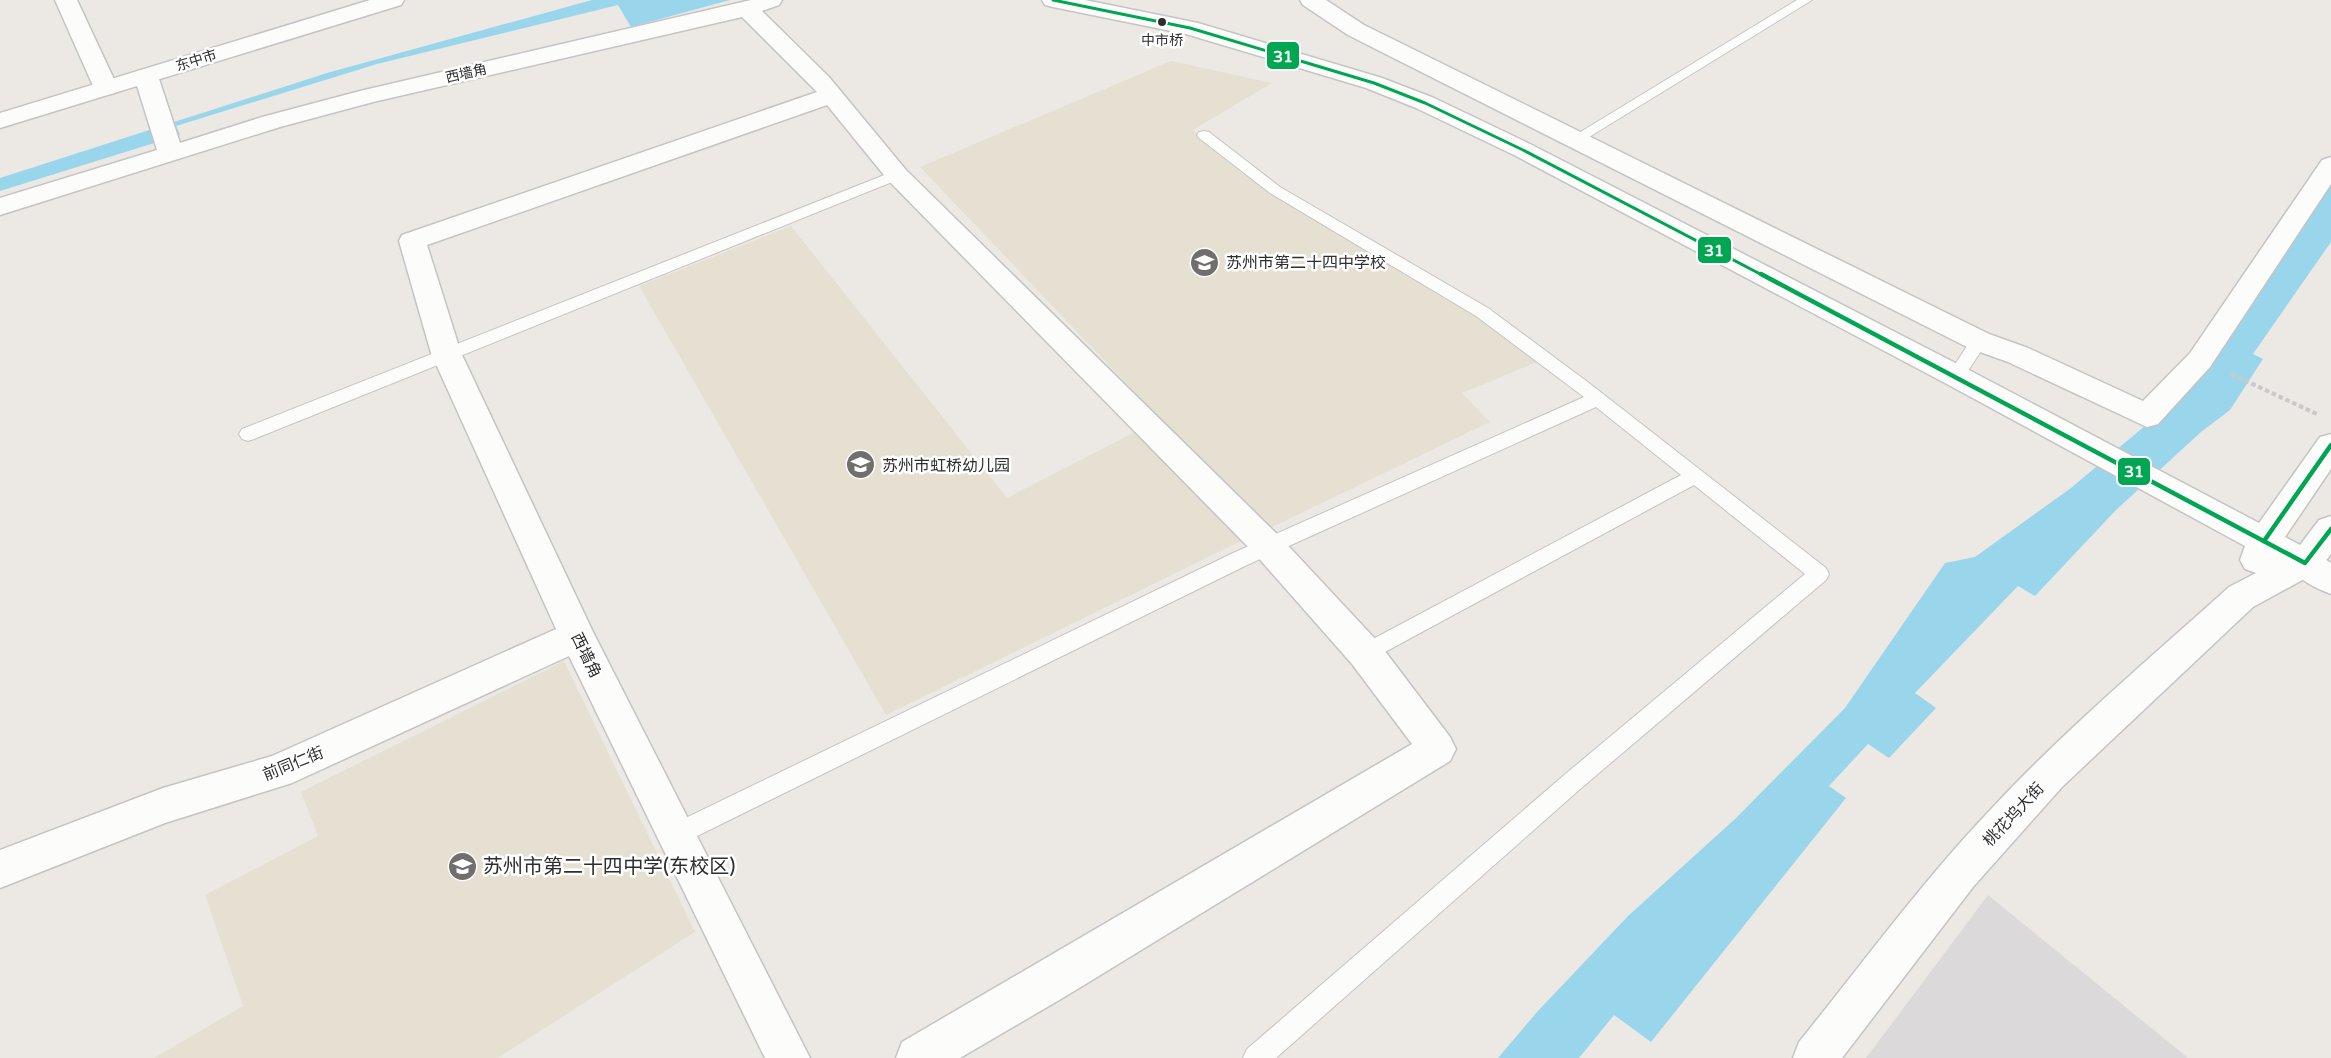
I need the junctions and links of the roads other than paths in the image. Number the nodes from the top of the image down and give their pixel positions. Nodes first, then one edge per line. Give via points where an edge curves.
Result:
1 (66, 0) edge
2 (393, 0) edge
3 (1053, 0) edge
4 (1311, 0) edge
5 (1806, 0) edge
6 (759, 4) edge
7 (146, 76) junction
8 (106, 88) junction
9 (832, 95) junction
10 (0, 121) edge
11 (1204, 135) dead end
12 (1576, 139) junction
13 (167, 141) junction
14 (2331, 165) edge
15 (897, 174) junction
16 (0, 207) edge
17 (1979, 340) junction
18 (446, 353) junction
19 (1956, 376) junction
20 (1596, 399) junction
21 (2326, 431) edge
22 (248, 434) dead end
23 (1695, 476) junction
24 (2331, 529) edge
25 (2264, 541) junction
26 (1268, 546) junction
27 (2318, 572) edge
28 (2241, 597) junction
29 (577, 636) junction
30 (1365, 653) junction
31 (675, 835) junction
32 (0, 869) edge
33 (788, 1058) edge
34 (918, 1058) edge
35 (1256, 1058) edge
36 (1815, 1058) edge

1 - 8 street
2 - 7 street, 东中市
3 - 19 street via 1190,28 1374,83 1425,103 1523,150
4 - 12 street via 1356,30
5 - 12 lane
6 - 9 street
6 - 13 street, 西墙角 via 271,122
7 - 8 street, 东中市
7 - 13 street
8 - 10 street, 东中市
9 - 15 street
9 - 18 street, 西墙角 via 412,241
11 - 20 lane via 1275,189 1482,312
12 - 17 street
13 - 16 street, 西墙角
14 - 17 street via 2200,360 2147,416
15 - 18 lane
15 - 26 street
17 - 19 lane
18 - 22 lane
18 - 29 street, 西墙角
19 - 25 street
20 - 23 lane
20 - 26 lane
21 - 25 street, 桃花坞大街
23 - 30 lane
23 - 35 lane via 1819,574 1571,783
24 - 27 street, 桃花坞大街
25 - 27 street
25 - 28 street, 桃花坞大街
26 - 30 street
26 - 31 lane
27 - 28 street, 桃花坞大街
28 - 36 street, 桃花坞大街 via 2049,775 2005,821
29 - 31 street, 西墙角
29 - 32 street, 前同仁街 via 279,771 163,806
30 - 34 street via 1437,749
31 - 33 street, 西墙角

